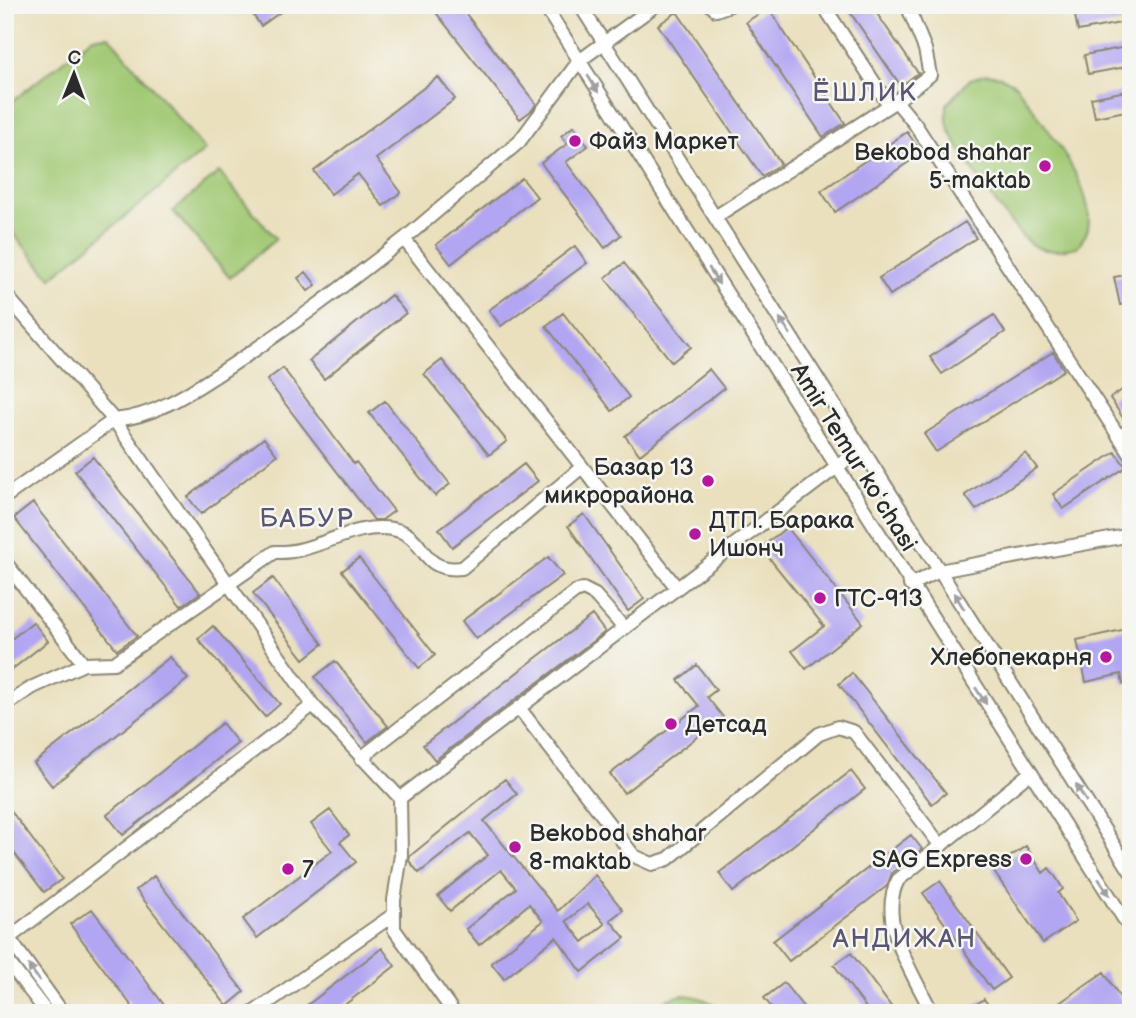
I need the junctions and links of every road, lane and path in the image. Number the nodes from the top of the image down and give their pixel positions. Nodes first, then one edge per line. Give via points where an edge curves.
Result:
1 (544, 5) edge
2 (580, 5) edge
3 (656, 5) edge
4 (711, 5) edge
5 (730, 5) edge
6 (823, 5) edge
7 (925, 5) edge
8 (910, 10) edge
9 (603, 42) junction
10 (579, 61) junction
11 (893, 103) junction
12 (715, 217) junction
13 (404, 239) junction
14 (5, 294) edge
15 (114, 420) junction
16 (1131, 429) edge
17 (1119, 437) junction
18 (862, 447) junction
19 (1131, 455) edge
20 (582, 467) junction
21 (835, 468) junction
22 (5, 497) edge
23 (1131, 535) edge
24 (5, 562) edge
25 (939, 570) junction
26 (228, 583) junction
27 (910, 585) junction
28 (677, 588) junction
29 (624, 628) junction
30 (85, 664) junction
31 (5, 705) edge
32 (313, 705) junction
33 (519, 708) junction
34 (361, 758) junction
35 (1030, 773) junction
36 (400, 798) junction
37 (941, 846) junction
38 (1131, 872) edge
39 (393, 915) junction
40 (1131, 930) edge
41 (7, 936) edge
42 (5, 958) edge
43 (47, 1013) edge
44 (63, 1013) edge
45 (253, 1013) edge
46 (454, 1013) edge
47 (932, 1013) edge

1 - 10 street, Amir Temur koʻchasi
2 - 9 street, Amir Temur koʻchasi
3 - 9 street
4 - 5 street via 716,10
6 - 11 street
7 - 8 street
8 - 11 street via 930,75
9 - 10 street
9 - 12 street, Amir Temur koʻchasi
10 - 13 street via 519,142
10 -> 21 street, Amir Temur koʻchasi
11 - 12 street
11 - 17 street
18 -> 12 street, Amir Temur koʻchasi
13 - 15 street via 287,330 183,396 131,419
13 - 20 street
14 - 15 street
15 - 22 street
15 - 26 street
16 - 17 street
17 - 19 street
18 - 21 street
18 - 25 street, Amir Temur koʻchasi
20 - 26 street via 462,568 443,570 430,562 407,533 388,528 354,531 293,553 275,552
20 - 28 street
21 - 27 street, Amir Temur koʻchasi
21 - 28 street
23 - 25 street
24 - 30 street
25 - 27 street
38 -> 25 street, Amir Temur koʻchasi
26 - 30 street via 114,663
26 - 32 street
27 -> 35 street, Amir Temur koʻchasi
28 - 29 street
29 - 33 street
29 - 34 street via 595,595 583,589 575,592
30 - 31 street
32 - 34 street
32 - 41 street
33 - 36 street
33 - 37 street via 635,856 652,864 668,859 819,734 838,727 854,732
34 - 36 street
35 - 37 street
35 -> 40 street, Amir Temur koʻchasi
36 - 39 street via 401,855
37 - 47 street via 898,880 890,896 894,931
39 - 45 street
39 - 46 street via 394,929
44 -> 41 street
42 - 43 street

